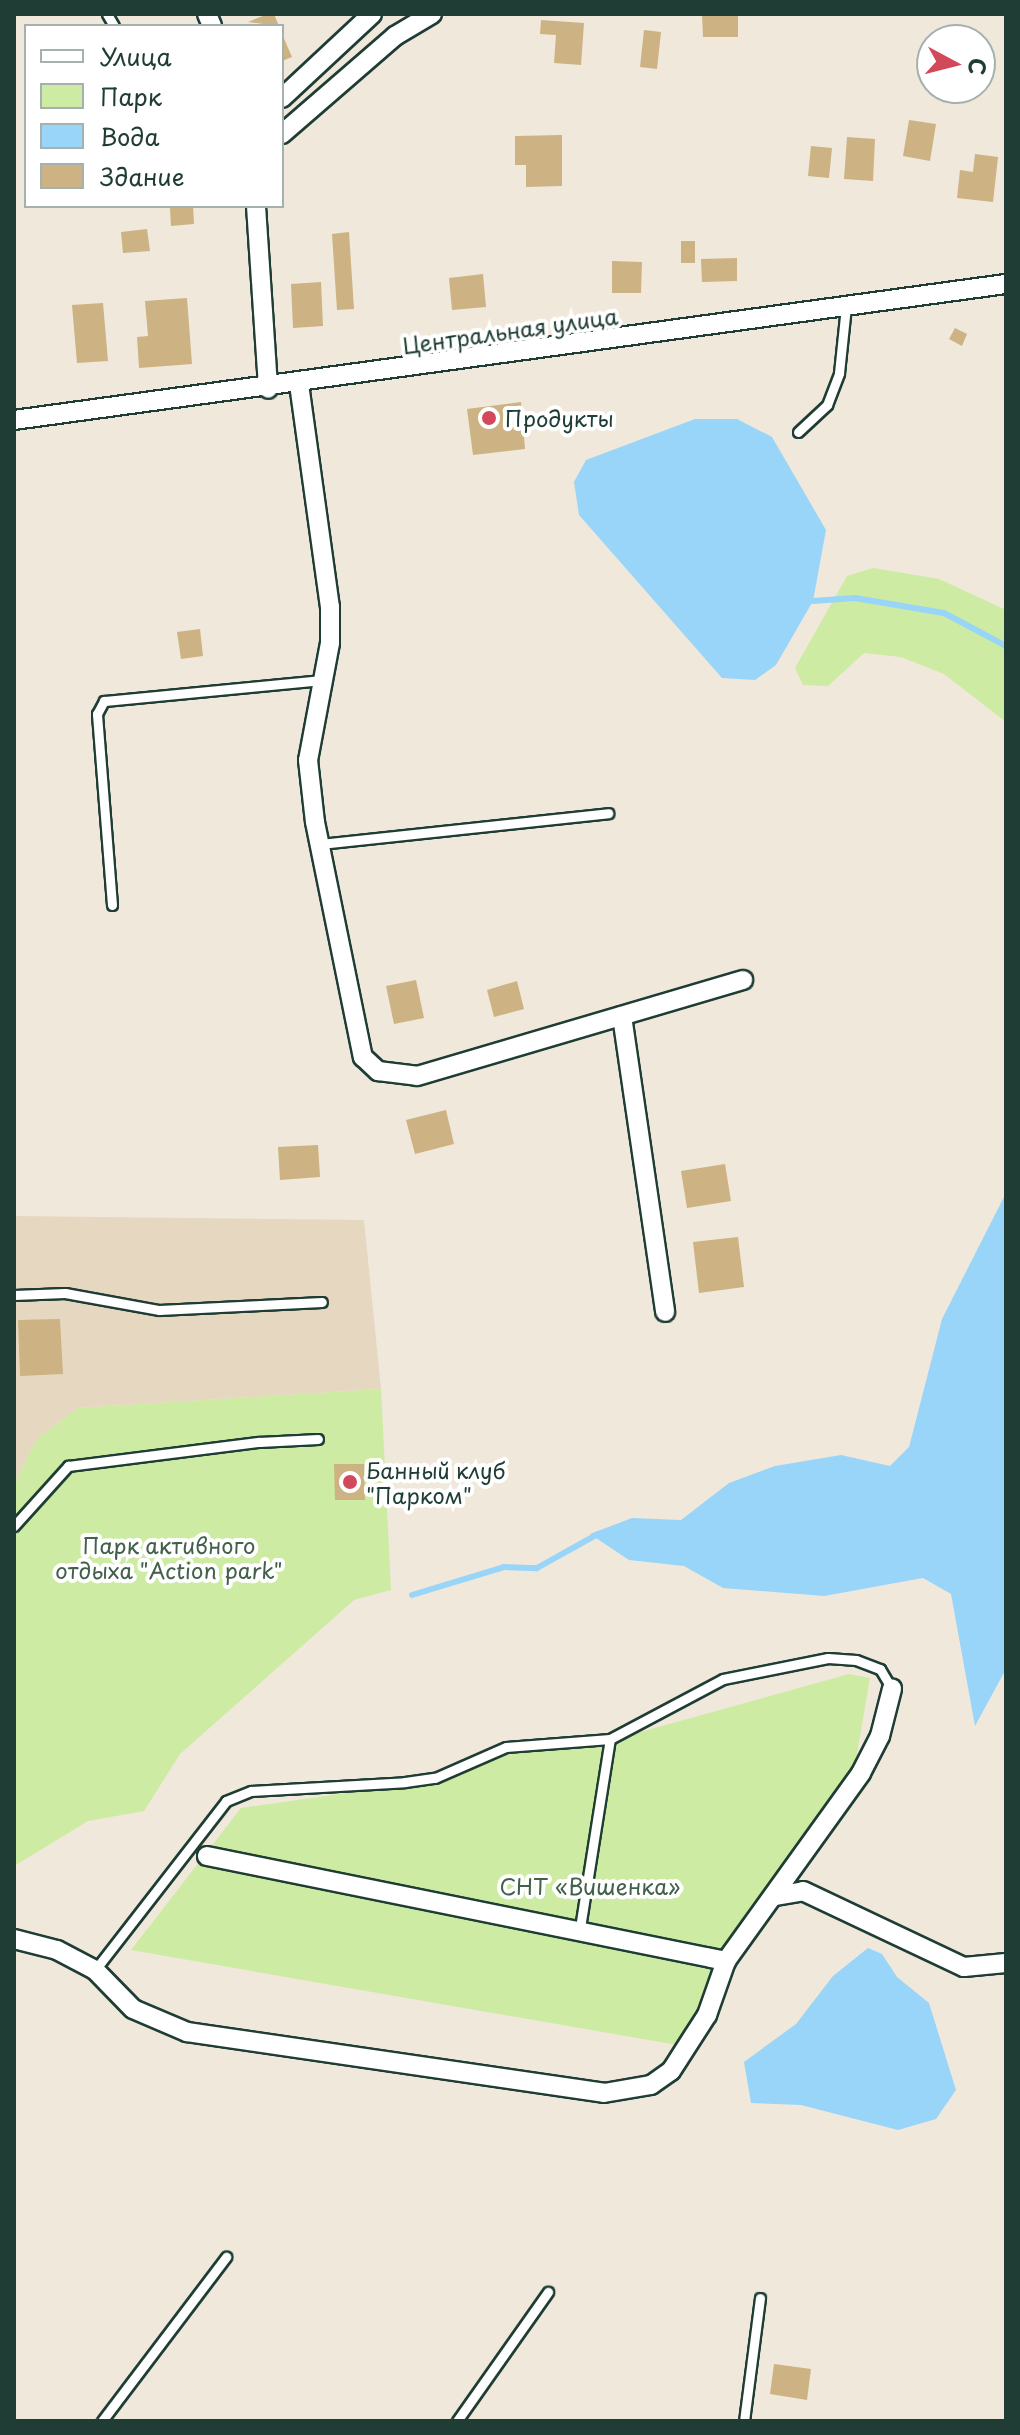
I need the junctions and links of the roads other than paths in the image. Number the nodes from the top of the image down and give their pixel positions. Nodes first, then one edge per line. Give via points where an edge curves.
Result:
1 (372, 14) edge
2 (432, 14) edge
3 (284, 96) edge
4 (284, 132) edge
5 (256, 208) edge
6 (1006, 284) edge
7 (846, 306) junction
8 (299, 384) junction
9 (268, 389) junction
10 (17, 420) edge
11 (798, 432) dead end
12 (323, 680) junction
13 (608, 813) dead end
14 (320, 844) junction
15 (112, 905) dead end
16 (743, 980) dead end
17 (622, 1016) junction
18 (14, 1295) edge
19 (322, 1302) dead end
20 (665, 1312) dead end
21 (318, 1439) dead end
22 (14, 1526) edge
23 (892, 1689) joint
24 (610, 1739) junction
25 (207, 1856) dead end
26 (776, 1896) junction
27 (579, 1934) junction
28 (14, 1939) edge
29 (726, 1961) junction
30 (1006, 1963) edge
31 (95, 1970) junction
32 (226, 2257) dead end
33 (548, 2292) dead end
34 (760, 2298) dead end
35 (102, 2421) edge
36 (457, 2421) edge
37 (744, 2421) edge

1 - 3 street
2 - 4 street via 395,36
5 - 9 street
6 - 7 street, Центральная улица
7 - 8 street, Центральная улица
7 - 11 lane via 839,373 827,405
8 - 9 street, Центральная улица
8 - 12 street via 330,607
9 - 10 street, Центральная улица
12 - 14 street via 308,760
12 - 15 lane via 123,695 104,701 97,714
13 - 14 lane
14 - 17 street via 363,1057 378,1071 417,1076
16 - 17 street
17 - 20 street
18 - 19 lane via 65,1293 159,1310
21 - 22 lane via 68,1466
23 - 24 lane via 880,1669 828,1658 723,1679
23 - 26 street via 880,1736 861,1773
24 - 27 lane
24 - 31 lane via 506,1747 420,1780 251,1791 226,1801
25 - 27 street
26 - 29 street
26 - 30 street via 803,1891 964,1967
27 - 29 street
28 - 31 street via 57,1950
29 - 31 street via 707,2015 671,2071 651,2085 624,2093 187,2032 133,2009
32 - 35 lane
33 - 36 lane
34 - 37 lane

